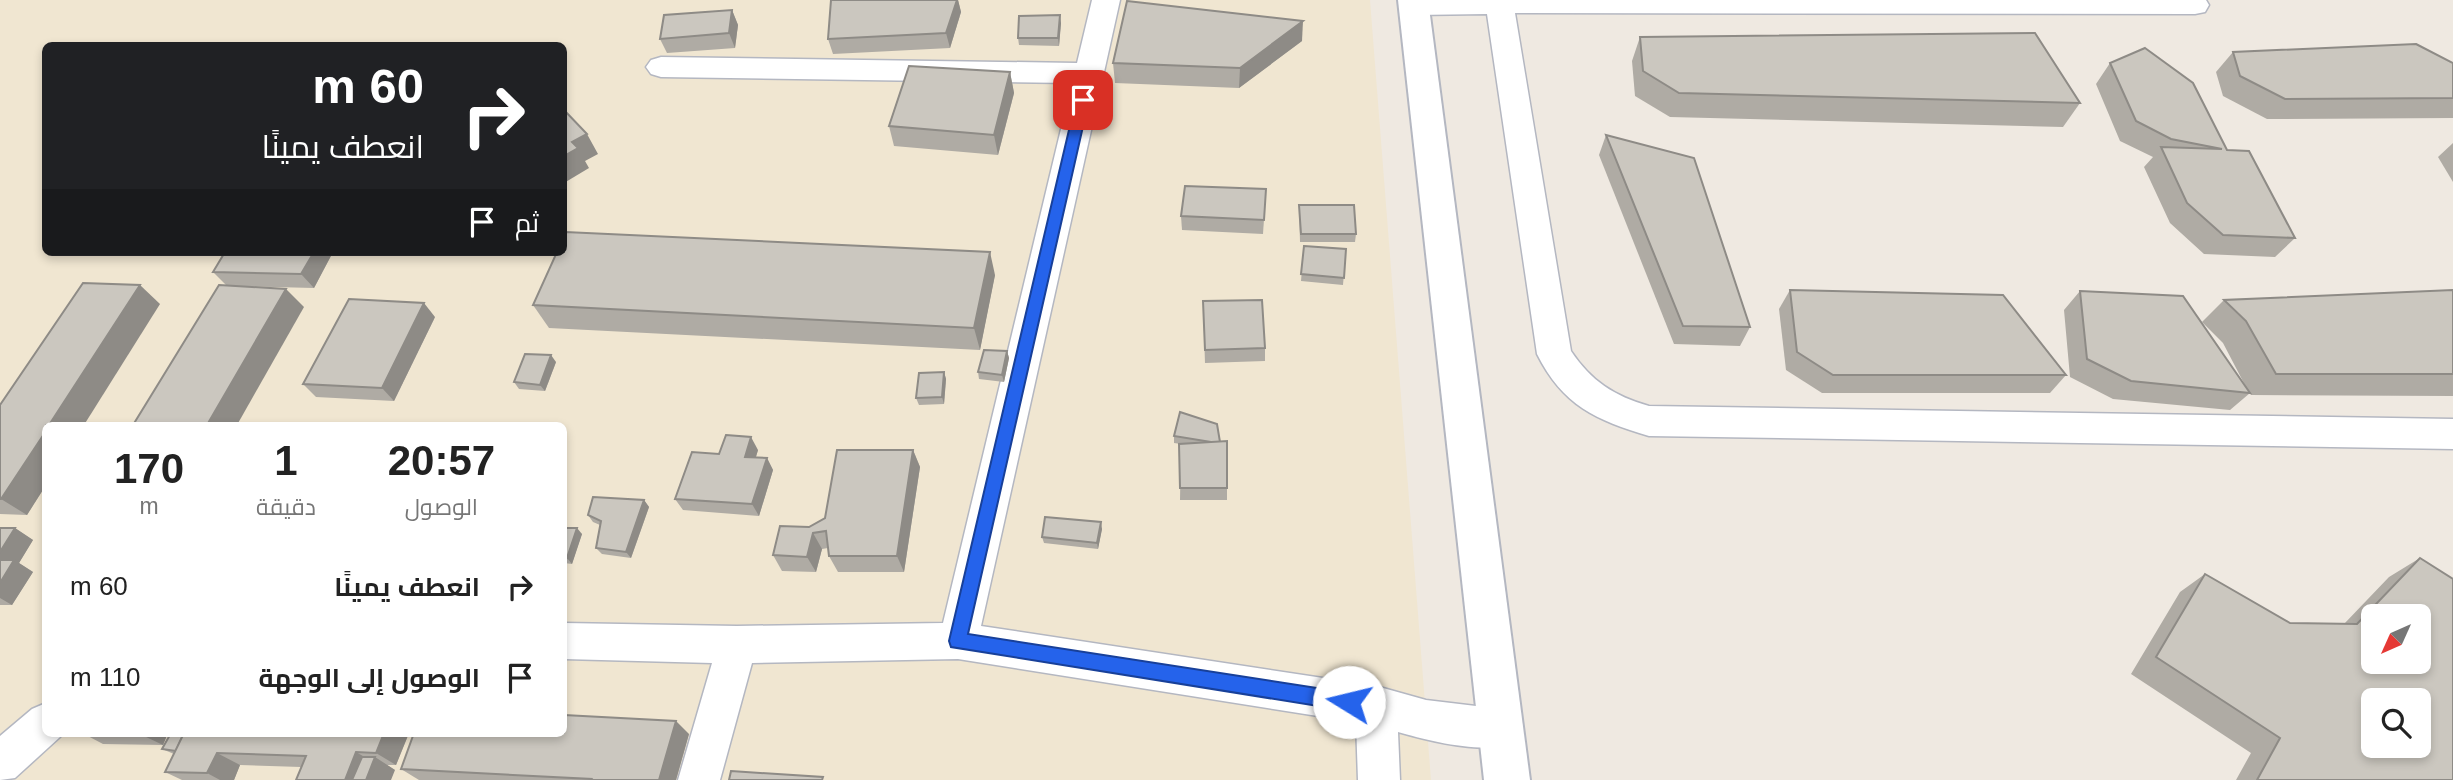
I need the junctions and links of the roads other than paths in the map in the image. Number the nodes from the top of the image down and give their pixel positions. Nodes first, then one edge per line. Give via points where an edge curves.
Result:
1 (1105, 0) edge
2 (1499, 2) edge
3 (1414, 3) edge
4 (2195, 5) dead end
5 (661, 66) dead end
6 (1089, 73) junction
7 (2453, 434) edge
8 (567, 641) edge
9 (958, 641) junction
10 (737, 645) junction
11 (1376, 706) junction
12 (42, 726) edge
13 (1501, 729) junction
14 (0, 763) edge
15 (699, 780) edge
16 (1380, 780) edge
17 (1507, 780) edge

1 - 6 street
2 - 3 street
2 - 4 street
2 - 7 street via 1554,354 1587,397 1616,412 1649,421
3 - 13 street
5 - 6 street
6 - 9 street
8 - 10 street
9 - 10 street
9 - 11 street
10 - 15 street
11 - 13 street via 1426,720
11 - 16 street
12 - 14 street
13 - 17 street

